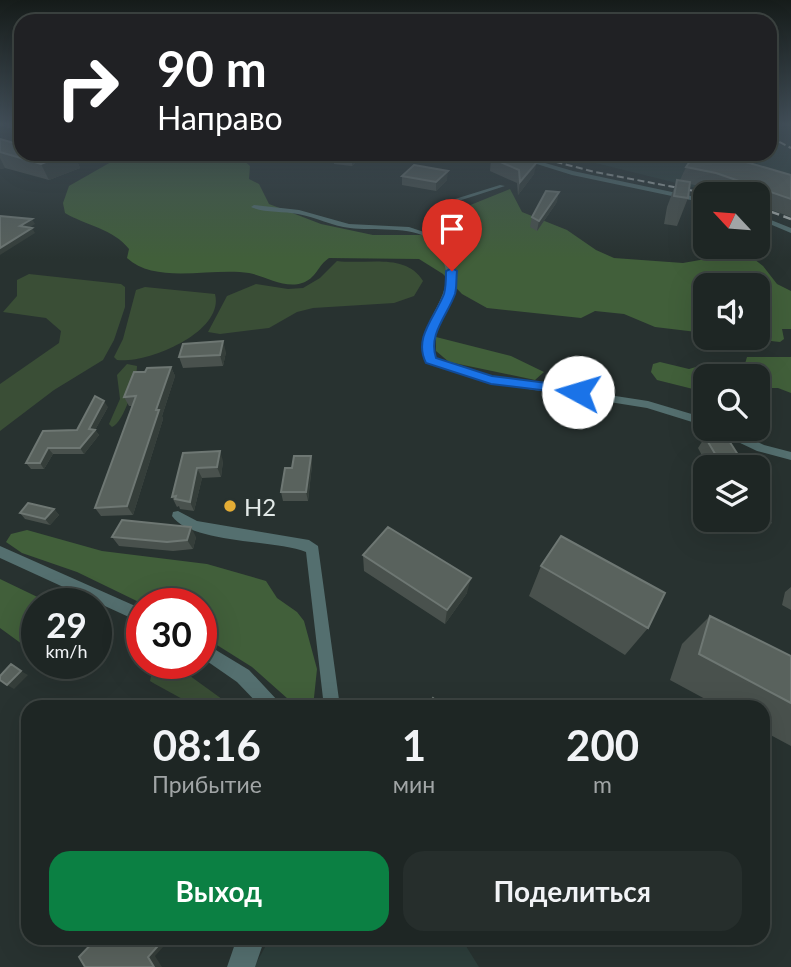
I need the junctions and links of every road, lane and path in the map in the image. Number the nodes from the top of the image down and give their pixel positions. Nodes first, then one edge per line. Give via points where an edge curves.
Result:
1 (561, 169) edge
2 (502, 186) dead end
3 (693, 198) edge
4 (254, 207) dead end
5 (770, 222) edge
6 (791, 231) edge
7 (432, 238) junction
8 (693, 418) edge
9 (746, 441) edge
10 (791, 456) edge
11 (178, 516) dead end
12 (0, 552) edge
13 (126, 609) edge
14 (217, 659) edge
15 (265, 700) edge
16 (331, 700) edge
17 (249, 945) edge
18 (241, 967) edge

1 - 3 street
2 - 7 street via 441,205 428,222
4 - 7 street via 299,212 349,226 409,229
5 - 6 street
7 - 8 street via 452,271 450,293 431,328 430,361 491,380 648,405
9 - 10 street
11 - 16 street via 194,526 313,550
12 - 13 street
14 - 15 street via 243,676
17 - 18 street

